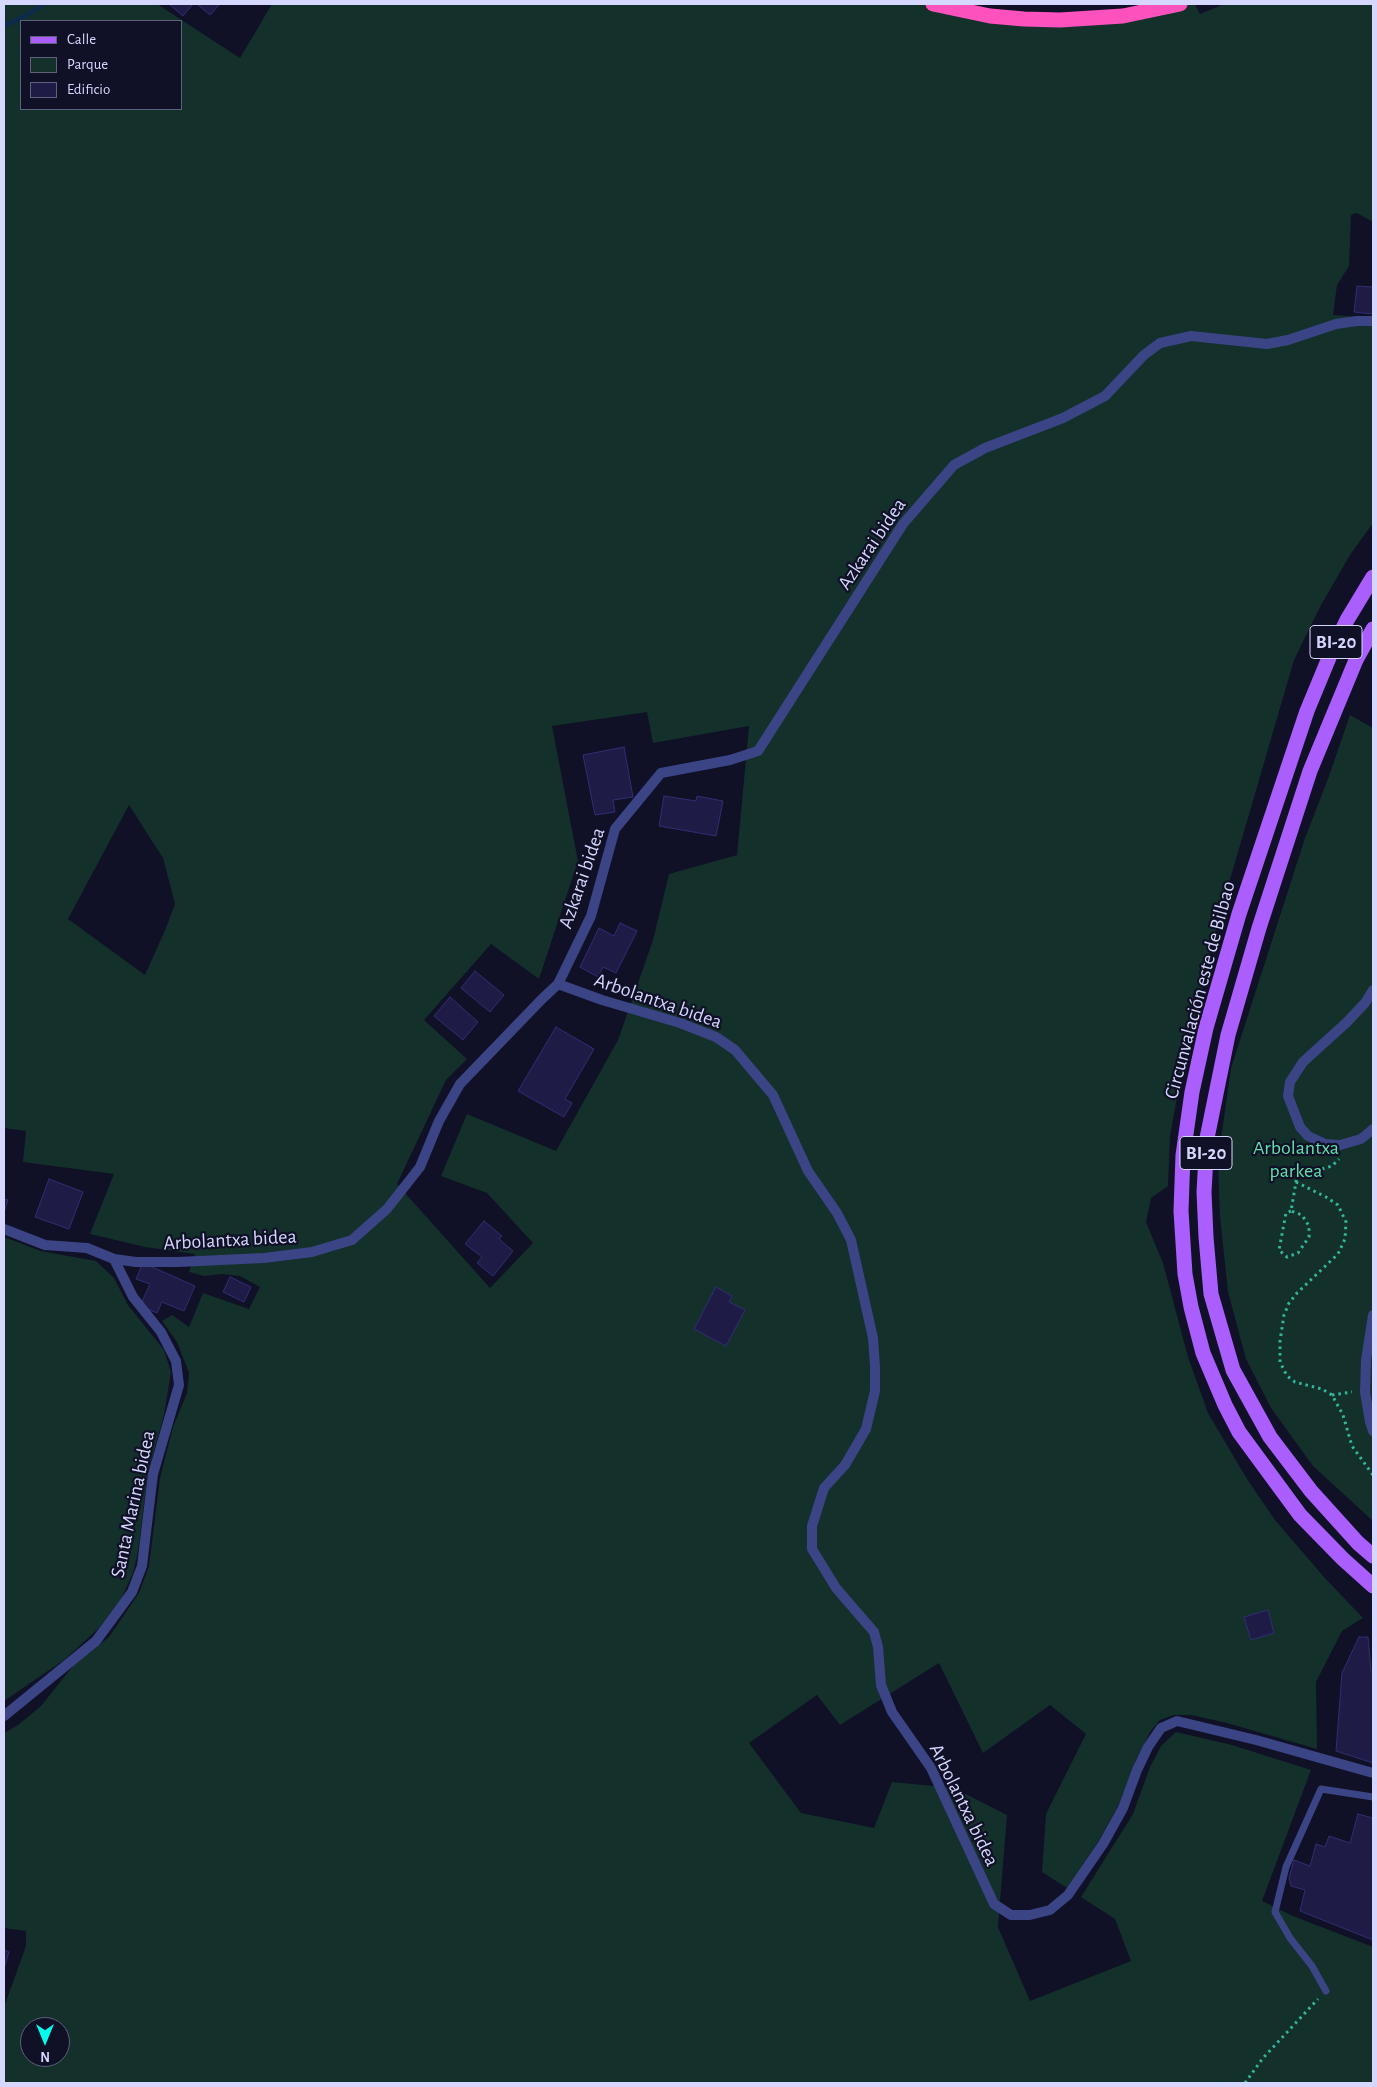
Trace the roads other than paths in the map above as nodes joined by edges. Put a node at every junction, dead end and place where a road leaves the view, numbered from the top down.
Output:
1 (933, 4) edge
2 (1180, 4) edge
3 (1373, 322) edge
4 (1373, 577) edge
5 (1373, 629) edge
6 (558, 984) junction
7 (1373, 990) edge
8 (1373, 1129) edge
9 (4, 1229) edge
10 (114, 1259) junction
11 (1373, 1314) edge
12 (1373, 1431) edge
13 (1373, 1556) edge
14 (1373, 1586) edge
15 (4, 1716) edge
16 (1373, 1773) edge
17 (1373, 1797) edge
18 (1326, 1991) road end

1 - 2 highway
3 - 6 street, Azkarai bidea
4 - 14 main road, Circunvalación este de Bilbao / BI-20
5 - 13 main road, Circunvalación este de Bilbao / BI-20
6 - 10 street, Arbolantxa bidea
6 - 16 street, Arbolantxa bidea
7 - 8 street
9 - 10 street
10 - 15 street, Santa Marina bidea
11 - 12 street
17 - 18 lane

